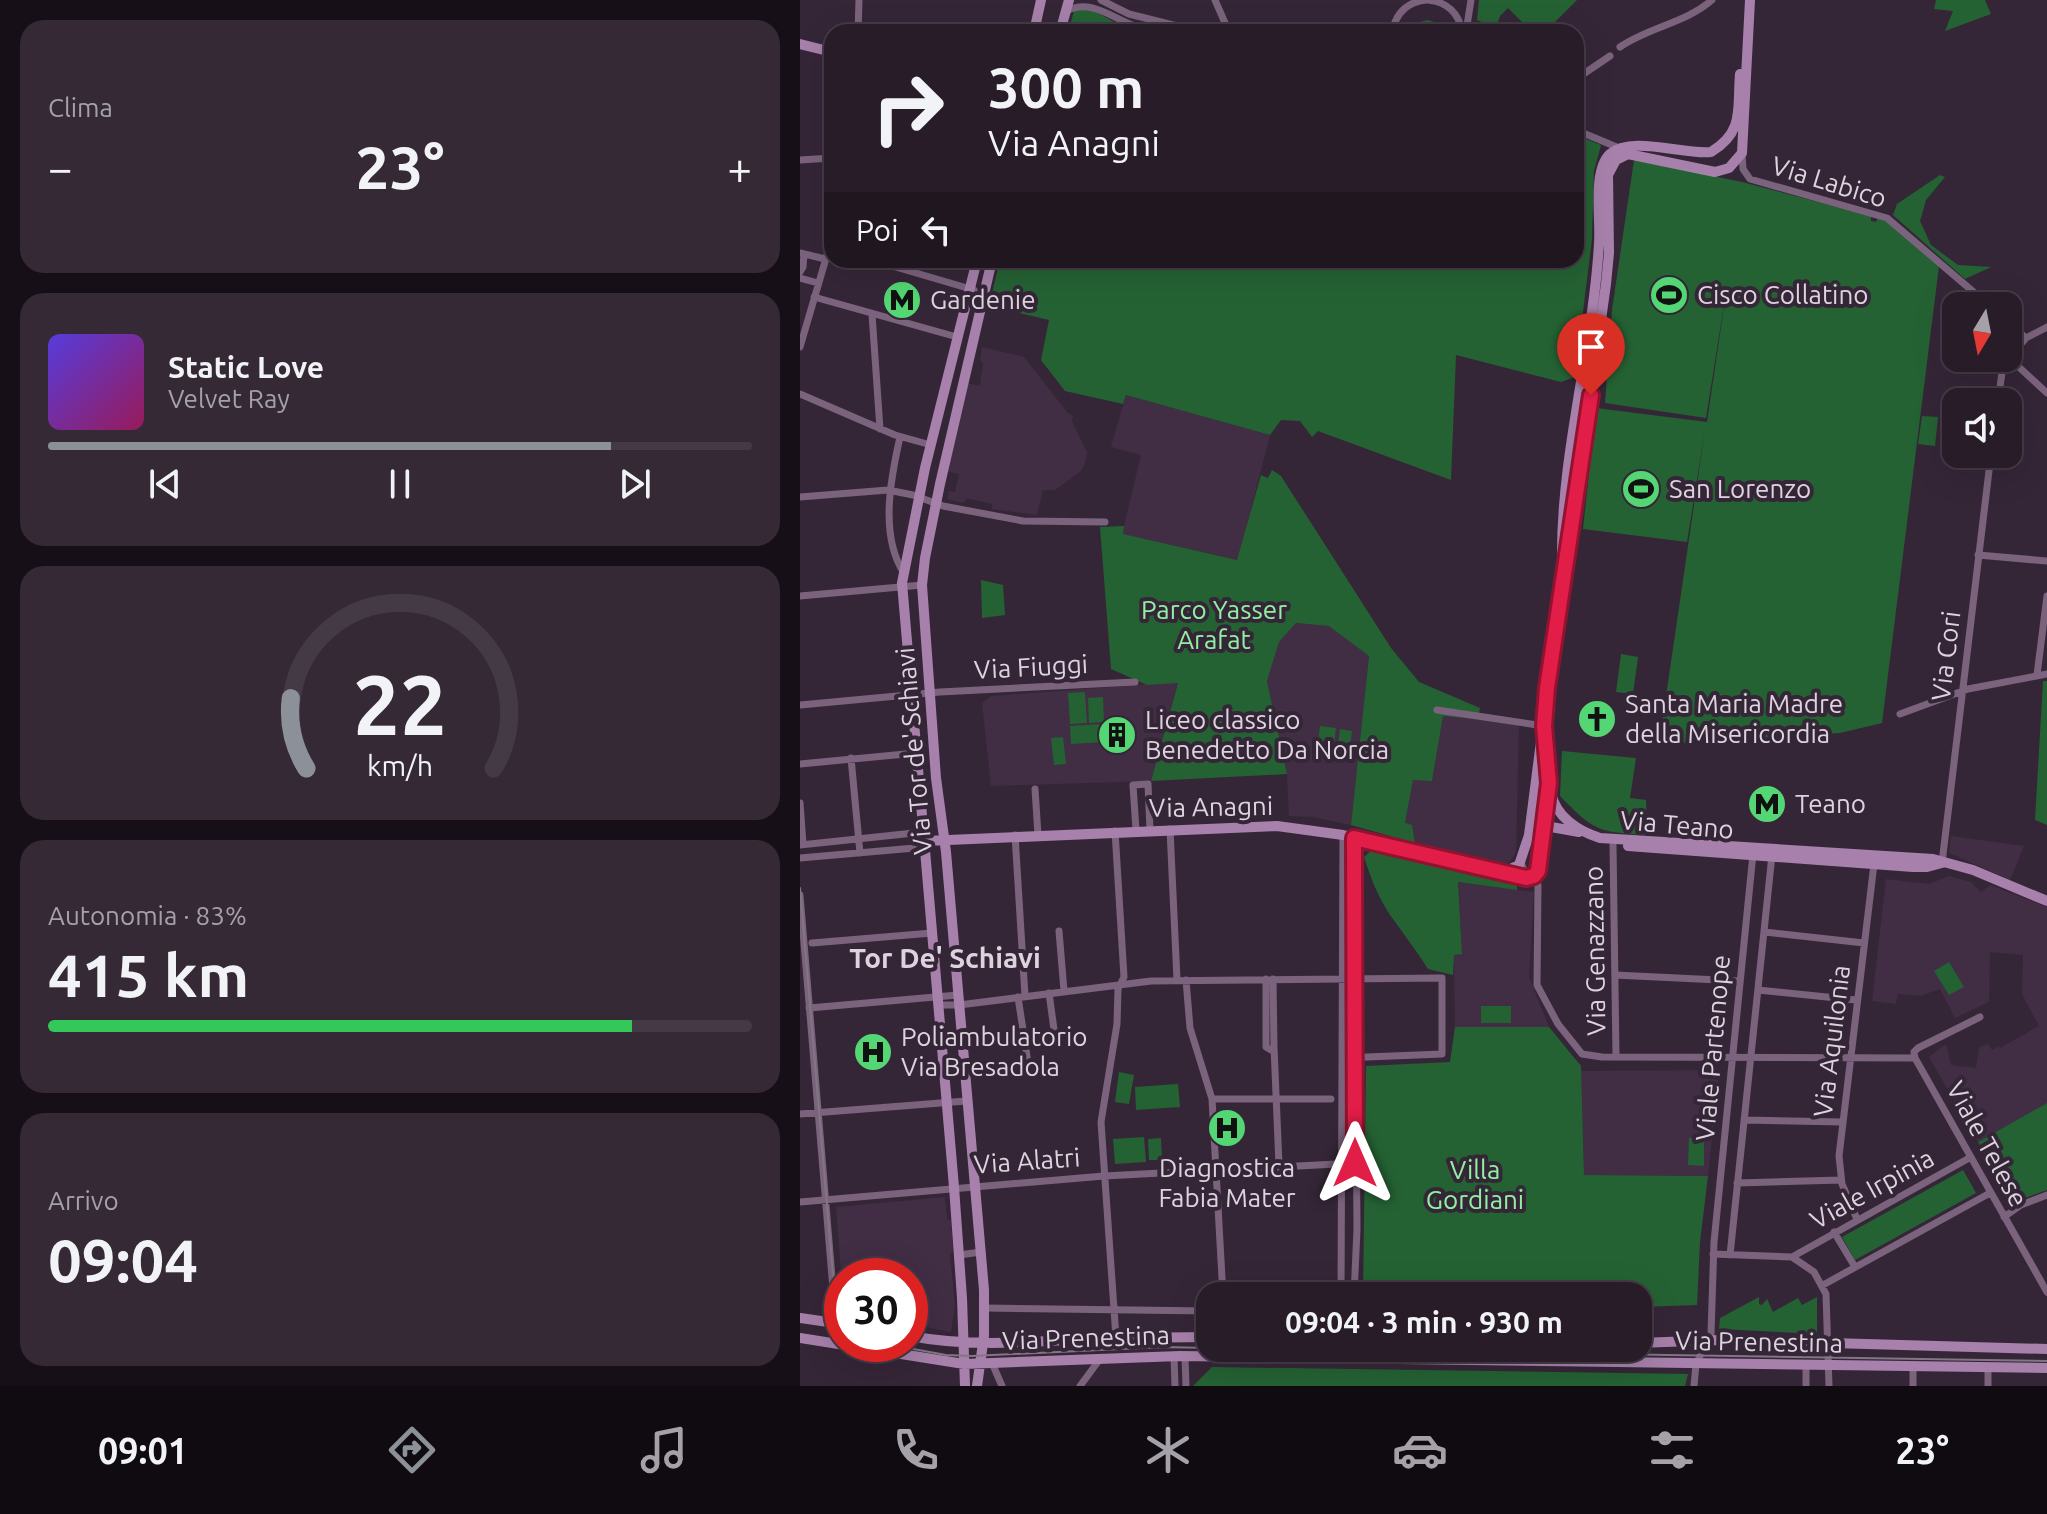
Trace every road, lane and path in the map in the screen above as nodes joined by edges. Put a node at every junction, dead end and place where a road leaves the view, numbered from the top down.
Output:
1 (859, 0) edge
2 (1041, 0) edge
3 (1069, 0) edge
4 (1101, 0) edge
5 (1215, 0) edge
6 (1427, 0) edge
7 (1471, 0) edge
8 (1712, 0) edge
9 (1750, 0) edge
10 (1410, 2) edge
11 (1065, 13) junction
12 (1394, 23) edge
13 (858, 24) edge
14 (1036, 24) edge
15 (1062, 24) edge
16 (1131, 24) edge
17 (1169, 24) edge
18 (1226, 24) edge
19 (1461, 24) edge
20 (1466, 24) edge
21 (1748, 24) junction
22 (800, 44) edge
23 (1620, 47) dead end
24 (824, 50) edge
25 (1610, 56) dead end
26 (1584, 74) edge
27 (1584, 133) edge
28 (1725, 144) junction
29 (1619, 148) junction
30 (1711, 152) junction
31 (1742, 153) junction
32 (824, 158) edge
33 (800, 160) edge
34 (1720, 171) junction
35 (802, 253) edge
36 (824, 259) edge
37 (824, 262) edge
38 (900, 268) edge
39 (975, 268) edge
40 (990, 268) edge
41 (800, 275) edge
42 (818, 283) junction
43 (969, 288) junction
44 (1974, 292) edge
45 (814, 297) junction
46 (982, 302) junction
47 (872, 314) junction
48 (2047, 327) edge
49 (2022, 334) edge
50 (957, 337) junction
51 (2026, 338) junction
52 (2022, 343) edge
53 (800, 347) edge
54 (2022, 370) edge
55 (2047, 393) edge
56 (800, 394) edge
57 (880, 429) junction
58 (900, 437) junction
59 (931, 445) junction
60 (1989, 468) edge
61 (888, 490) junction
62 (800, 497) edge
63 (919, 497) junction
64 (936, 503) junction
65 (1105, 522) dead end
66 (893, 540) junction
67 (909, 548) junction
68 (1978, 555) junction
69 (2047, 561) edge
70 (904, 573) junction
71 (1562, 578) junction
72 (922, 585) junction
73 (902, 587) junction
74 (800, 596) edge
75 (2047, 596) edge
76 (2047, 674) edge
77 (2037, 675) junction
78 (1135, 682) dead end
79 (1961, 691) junction
80 (930, 695) junction
81 (911, 696) junction
82 (800, 705) edge
83 (1437, 710) dead end
84 (1900, 714) dead end
85 (1544, 726) junction
86 (916, 753) junction
87 (851, 758) junction
88 (800, 764) edge
89 (1549, 783) junction
90 (1035, 789) dead end
91 (800, 803) edge
92 (1545, 825) junction
93 (1170, 829) junction
94 (1568, 829) junction
95 (1136, 830) junction
96 (1150, 830) junction
97 (1115, 831) junction
98 (1585, 833) junction
99 (1015, 835) junction
100 (1038, 835) junction
101 (1529, 835) junction
102 (1349, 837) junction
103 (1600, 838) junction
104 (858, 839) junction
105 (944, 840) junction
106 (925, 841) junction
107 (802, 844) edge
108 (1542, 844) junction
109 (1613, 844) junction
110 (1704, 847) junction
111 (1753, 850) junction
112 (1775, 852) junction
113 (860, 853) junction
114 (802, 858) edge
115 (1521, 862) junction
116 (1914, 862) junction
117 (1942, 863) junction
118 (1874, 864) junction
119 (1494, 871) junction
120 (1534, 876) junction
121 (800, 895) edge
122 (2047, 901) edge
123 (1059, 931) dead end
124 (1765, 932) junction
125 (932, 933) junction
126 (812, 943) dead end
127 (1864, 943) junction
128 (1615, 975) junction
129 (1342, 978) junction
130 (1355, 978) junction
131 (1270, 979) junction
132 (1181, 980) junction
133 (1739, 981) junction
134 (1122, 983) junction
135 (804, 986) edge
136 (1758, 990) junction
137 (1064, 991) junction
138 (1049, 993) junction
139 (1022, 997) junction
140 (958, 1000) junction
141 (1856, 1000) junction
142 (938, 1001) junction
143 (809, 1008) junction
144 (1980, 1017) dead end
145 (1056, 1044) dead end
146 (1355, 1057) junction
147 (1616, 1057) junction
148 (1342, 1058) junction
149 (1733, 1058) junction
150 (1750, 1058) junction
151 (1915, 1058) junction
152 (1850, 1059) junction
153 (1028, 1063) dead end
154 (1212, 1099) junction
155 (1277, 1099) junction
156 (1331, 1099) dead end
157 (966, 1101) junction
158 (947, 1103) junction
159 (818, 1113) junction
160 (800, 1114) edge
161 (1744, 1120) junction
162 (1842, 1122) junction
163 (1971, 1157) junction
164 (1341, 1163) junction
165 (1355, 1163) junction
166 (1279, 1165) junction
167 (1216, 1168) junction
168 (1103, 1171) junction
169 (1841, 1180) junction
170 (1737, 1183) junction
171 (975, 1185) junction
172 (954, 1187) junction
173 (1990, 1193) junction
174 (2047, 1195) edge
175 (825, 1200) junction
176 (800, 1202) edge
177 (1717, 1203) junction
178 (1735, 1203) junction
179 (2004, 1217) junction
180 (1857, 1219) junction
181 (1834, 1232) junction
182 (981, 1252) junction
183 (1713, 1254) junction
184 (959, 1255) junction
185 (1730, 1255) junction
186 (1792, 1257) junction
187 (830, 1258) edge
188 (1855, 1267) junction
189 (1222, 1282) edge
190 (1342, 1282) edge
191 (1354, 1282) edge
192 (1823, 1285) junction
193 (2047, 1292) edge
194 (985, 1308) junction
195 (1114, 1309) junction
196 (1196, 1311) edge
197 (800, 1318) edge
198 (824, 1322) edge
199 (1196, 1337) edge
200 (800, 1338) edge
201 (928, 1338) edge
202 (1116, 1338) junction
203 (1709, 1340) junction
204 (824, 1341) edge
205 (1652, 1342) edge
206 (962, 1343) junction
207 (982, 1344) junction
208 (1826, 1344) junction
209 (2045, 1346) edge
210 (1180, 1356) junction
211 (928, 1358) edge
212 (1101, 1358) junction
213 (992, 1363) junction
214 (964, 1364) junction
215 (979, 1364) junction
216 (1696, 1364) junction
217 (1806, 1365) junction
218 (1830, 1365) junction
219 (1913, 1366) junction
220 (1988, 1368) junction
221 (2047, 1368) edge
222 (965, 1386) edge
223 (977, 1386) edge
224 (1002, 1386) edge
225 (1080, 1386) edge
226 (1175, 1386) edge
227 (1186, 1386) edge
228 (1694, 1386) edge
229 (1806, 1386) edge
230 (1829, 1386) edge
231 (1913, 1386) edge
232 (1988, 1386) edge

1 - 13 street
2 - 14 main road
3 - 11 main road
4 - 17 street
5 - 18 street
6 - 10 street
6 - 19 street
7 - 20 street
8 - 23 street
9 - 21 main road
10 - 12 street
11 - 15 main road
11 - 16 street
21 - 28 main road
21 - 31 main road
22 - 24 main road
25 - 26 street
27 - 29 street
28 - 30 main road
28 - 31 main road
29 - 30 main road
29 - 71 main road
30 - 34 main road
31 - 34 main road
31 - 44 street, Via Labico
32 - 33 street
34 - 71 main road
35 - 36 street
35 - 41 street
37 - 42 street
38 - 43 street
39 - 43 main road, Via Tor de' Schiavi
40 - 46 main road, Via Tor de' Schiavi
41 - 42 street
42 - 45 street
43 - 46 street
43 - 50 main road, Via Tor de' Schiavi
45 - 47 street
45 - 53 street
46 - 64 main road, Via Tor de' Schiavi
47 - 50 street
47 - 57 street
48 - 51 street
49 - 51 street
50 - 59 main road, Via Tor de' Schiavi
51 - 52 street
54 - 55 street
56 - 57 street
57 - 58 street
58 - 59 street
58 - 61 street, Via Tor de' Schiavi
59 - 63 main road, Via Tor de' Schiavi
60 - 68 street, Via Cori
61 - 62 street
61 - 63 street
61 - 66 street, Via Tor de' Schiavi
63 - 64 street
63 - 67 main road, Via Tor de' Schiavi
64 - 65 street
64 - 72 main road, Via Tor de' Schiavi
66 - 67 street
66 - 70 street, Via Tor de' Schiavi
67 - 70 main road, Via Tor de' Schiavi
68 - 69 street
68 - 79 street, Via Cori
70 - 73 main road, Via Tor de' Schiavi
71 - 85 main road
72 - 73 street
72 - 80 main road, Via Tor de' Schiavi
73 - 74 street
73 - 81 main road, Via Tor de' Schiavi
75 - 77 street
76 - 77 street
77 - 79 street
78 - 80 street, Via Fiuggi
79 - 84 street
79 - 117 street, Via Cori
80 - 81 street, Via Fiuggi
80 - 105 main road, Via Tor de' Schiavi
81 - 82 street, Via Fiuggi
81 - 86 main road, Via Tor de' Schiavi
83 - 85 street
85 - 89 main road
85 - 101 main road
86 - 87 street
86 - 106 main road, Via Tor de' Schiavi
87 - 88 street
87 - 104 street
89 - 92 main road
89 - 98 main road, Via Teano
90 - 100 street
91 - 107 street
92 - 94 main road
92 - 101 main road
92 - 108 main road
93 - 96 main road, Via Anagni
93 - 102 main road, Via Anagni
93 - 132 street
94 - 98 main road
94 - 108 main road
95 - 96 main road, Via Anagni
95 - 96 street
95 - 97 main road, Via Anagni
97 - 100 main road, Via Anagni
97 - 134 street
98 - 103 main road, Via Teano
99 - 100 main road, Via Anagni
99 - 105 main road, Via Anagni
99 - 139 street
101 - 115 main road
102 - 119 main road, Via Anagni
102 - 129 street
102 - 130 street
103 - 109 main road, Via Teano
103 - 110 main road, Via Teano
104 - 106 street
104 - 107 street
104 - 113 street
105 - 106 main road, Via Anagni
105 - 140 main road, Via Tor de' Schiavi
106 - 113 street
106 - 125 main road, Via Tor de' Schiavi
108 - 120 main road
109 - 110 main road, Via Teano
109 - 128 street, Via Genazzano
110 - 111 main road, Via Teano
111 - 112 main road, Via Teano
111 - 133 street, Viale Partenope
112 - 116 main road, Via Teano
112 - 118 main road, Via Teano
112 - 124 street, Viale Partenope
113 - 114 street
115 - 119 main road
115 - 120 street
116 - 117 main road, Via Teano
116 - 118 main road, Via Teano
117 - 122 main road, Via Teano
118 - 127 street, Via Aquilonia
119 - 120 main road, Via Anagni
120 - 147 street
121 - 135 street
123 - 137 street
124 - 127 street
124 - 136 street, Viale Partenope
125 - 126 street
125 - 142 main road, Via Tor de' Schiavi
127 - 141 street, Via Aquilonia
128 - 133 street
128 - 147 street, Via Genazzano
129 - 130 street
129 - 131 street
129 - 148 street
130 - 146 street
130 - 146 street
131 - 132 street
131 - 155 street
132 - 134 street
132 - 154 street
133 - 149 street, Viale Partenope
134 - 137 street
134 - 168 street
135 - 143 street
136 - 141 street
136 - 150 street, Viale Partenope
137 - 138 street
138 - 139 street
138 - 145 street
139 - 140 street
139 - 153 street
140 - 142 street
140 - 157 main road, Via Tor de' Schiavi
141 - 152 street, Via Aquilonia
142 - 143 street
142 - 158 main road, Via Tor de' Schiavi
143 - 159 street
144 - 151 street
146 - 148 street
146 - 165 street
147 - 149 street
148 - 164 street
149 - 150 street
149 - 177 street, Viale Partenope
150 - 152 street
150 - 161 street, Viale Partenope
151 - 152 street
151 - 163 street, Viale Telese
152 - 162 street, Via Aquilonia
154 - 155 street
154 - 167 street
155 - 156 street
155 - 166 street
157 - 158 street
157 - 171 main road, Via Tor de' Schiavi
158 - 159 street
158 - 172 main road, Via Tor de' Schiavi
159 - 160 street
159 - 175 street
161 - 162 street
161 - 170 street, Viale Partenope
162 - 169 street, Via Aquilonia
163 - 173 street, Viale Telese
163 - 180 street, Viale Irpinia
164 - 165 street
164 - 166 street
164 - 190 street
165 - 191 street
166 - 167 street
167 - 168 street, Via Alatri
167 - 189 street
168 - 171 street, Via Alatri
168 - 195 street
169 - 170 street
169 - 180 street, Via Aquilonia
170 - 178 street, Viale Partenope
171 - 172 street, Via Alatri
171 - 182 main road, Via Tor de' Schiavi
172 - 175 street, Via Alatri
172 - 184 main road, Via Tor de' Schiavi
173 - 179 street, Viale Telese
173 - 188 street
174 - 179 street
175 - 176 street, Via Alatri
175 - 187 street
177 - 178 street
177 - 183 street, Viale Partenope
178 - 185 street, Viale Partenope
179 - 193 street, Viale Telese
180 - 181 street, Viale Irpinia
181 - 186 street, Viale Irpinia
181 - 188 street
182 - 184 street
182 - 194 main road, Via Tor de' Schiavi
183 - 185 street
183 - 203 street, Viale Partenope
184 - 206 main road, Via Tor de' Schiavi
185 - 186 street
186 - 192 street
188 - 192 street
192 - 208 street
194 - 195 street, Via Prenestina
194 - 207 main road, Via Tor de' Schiavi
195 - 196 street, Via Prenestina
195 - 202 street
197 - 198 main road
199 - 202 main road, Via Prenestina
200 - 204 main road, Via Prenestina
201 - 206 main road, Via Prenestina
202 - 207 main road, Via Prenestina
203 - 205 main road, Via Prenestina
203 - 208 main road, Via Prenestina
203 - 216 street
206 - 207 main road, Via Prenestina
206 - 214 main road, Via Tor de' Schiavi
207 - 215 main road, Via Tor de' Schiavi
208 - 209 main road, Via Prenestina
208 - 218 street
210 - 212 main road, Via Prenestina
210 - 216 main road, Via Prenestina
210 - 226 street
210 - 227 street
211 - 214 main road, Via Prenestina
212 - 213 main road, Via Prenestina
212 - 225 street
213 - 215 main road, Via Prenestina
213 - 224 street
214 - 215 main road, Via Prenestina
214 - 222 main road, Via Tor de' Schiavi
215 - 223 main road, Via Tor de' Schiavi
216 - 217 main road, Via Prenestina
216 - 228 street
217 - 218 main road, Via Prenestina
217 - 229 street
218 - 219 main road, Via Prenestina
218 - 230 street
219 - 220 main road, Via Prenestina
219 - 231 street
220 - 221 main road, Via Prenestina
220 - 232 street

